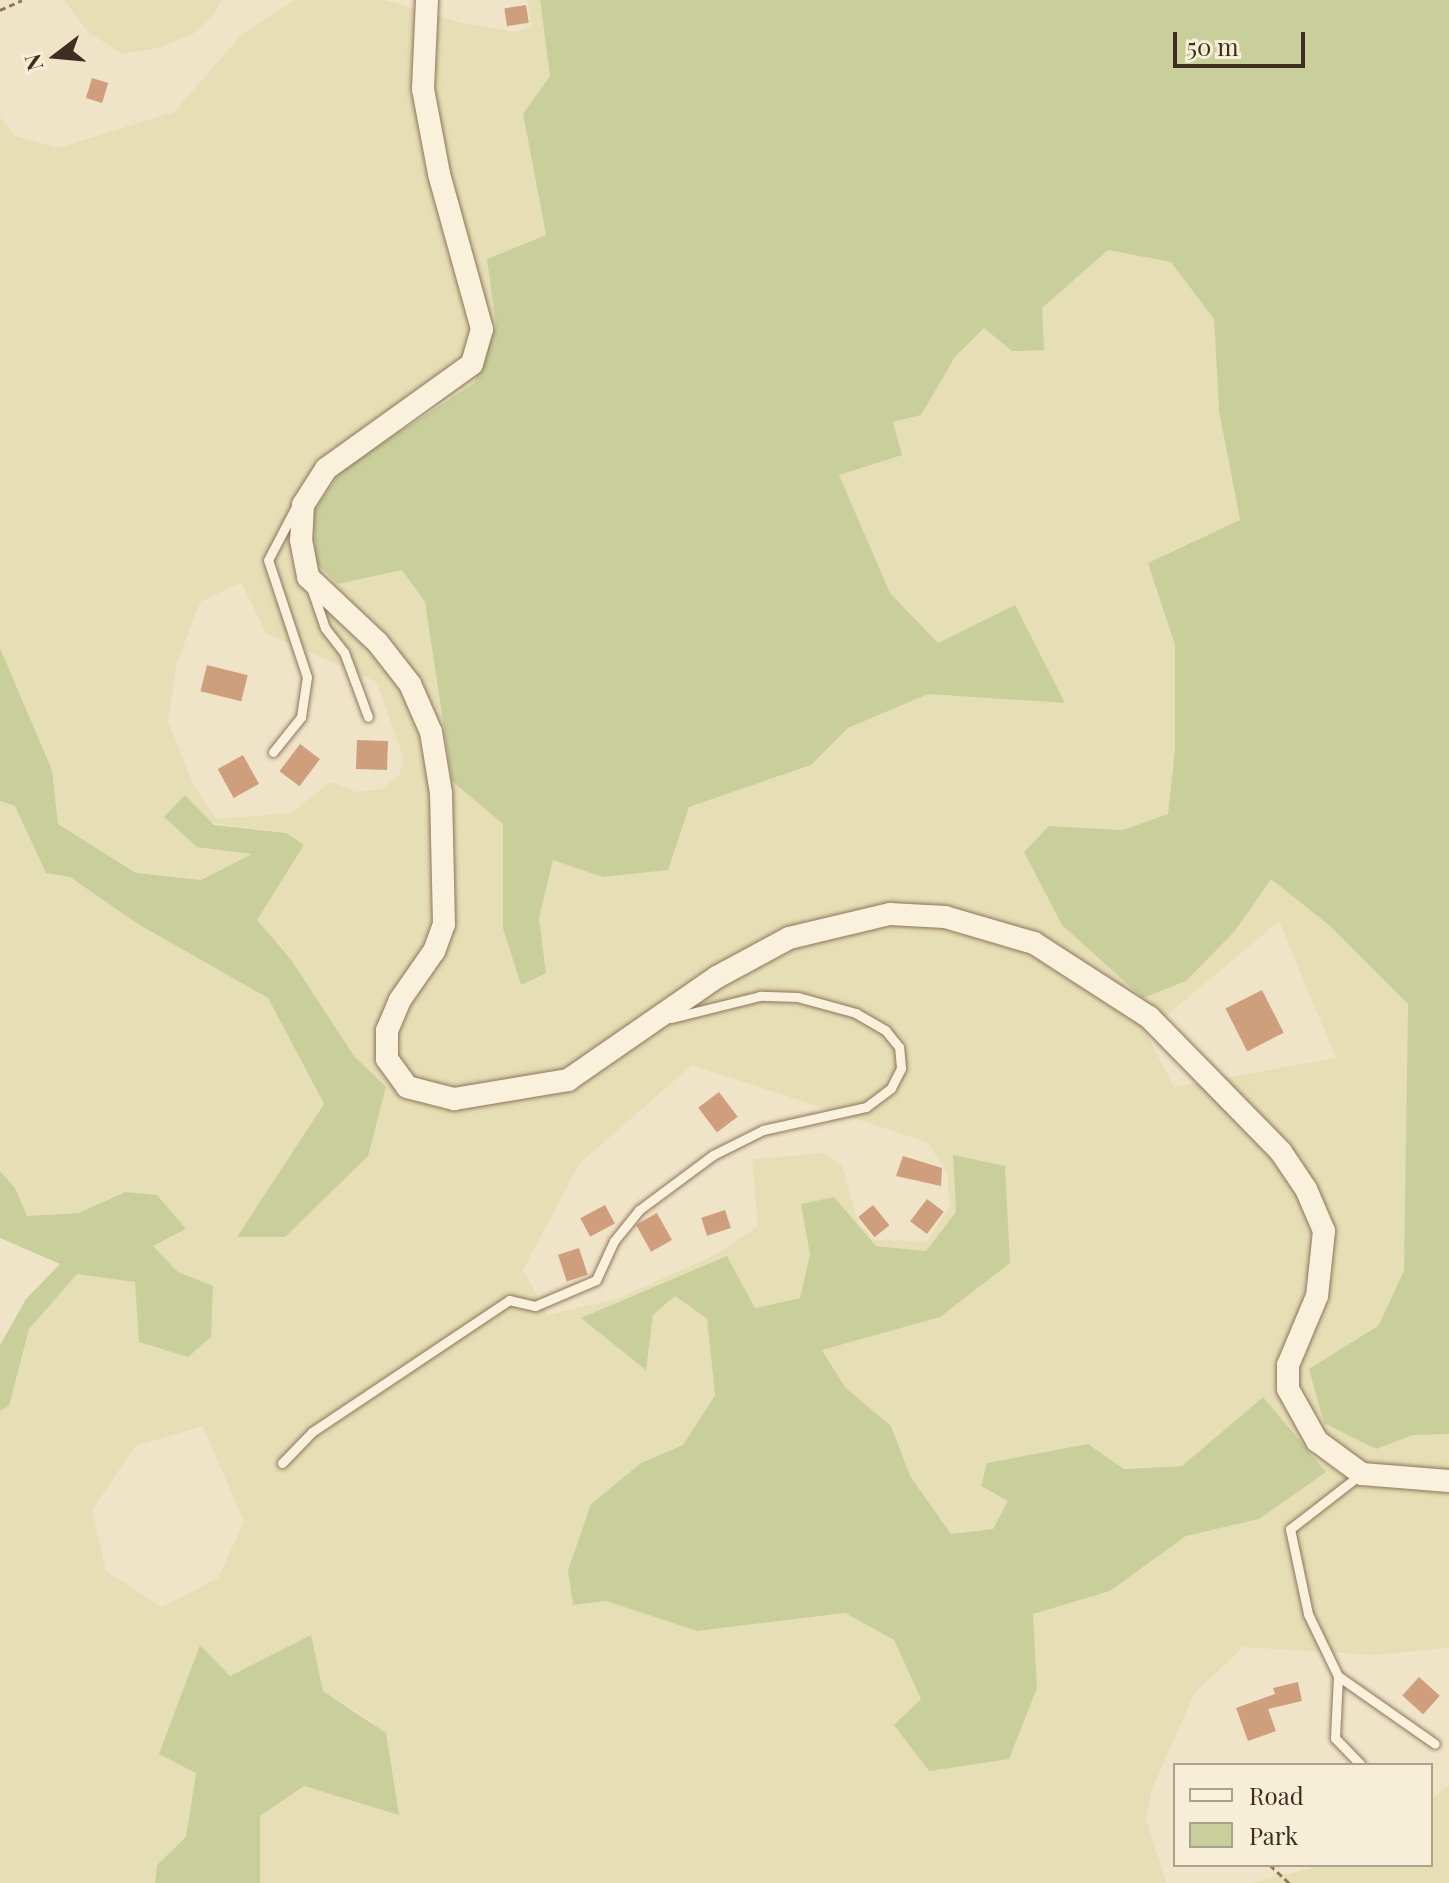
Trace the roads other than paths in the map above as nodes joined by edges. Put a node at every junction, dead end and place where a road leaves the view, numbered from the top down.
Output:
1 (427, 0) edge
2 (315, 487) junction
3 (308, 577) junction
4 (368, 717) dead end
5 (273, 752) dead end
6 (657, 1022) junction
7 (282, 1463) dead end
8 (1362, 1474) junction
9 (1449, 1481) edge
10 (1338, 1676) junction
11 (1435, 1744) dead end
12 (1359, 1763) edge

1 - 2 street
2 - 3 street
2 - 5 lane
3 - 4 lane
3 - 6 street
6 - 7 lane
6 - 8 street
8 - 9 street
8 - 10 lane
10 - 11 lane
10 - 12 lane

